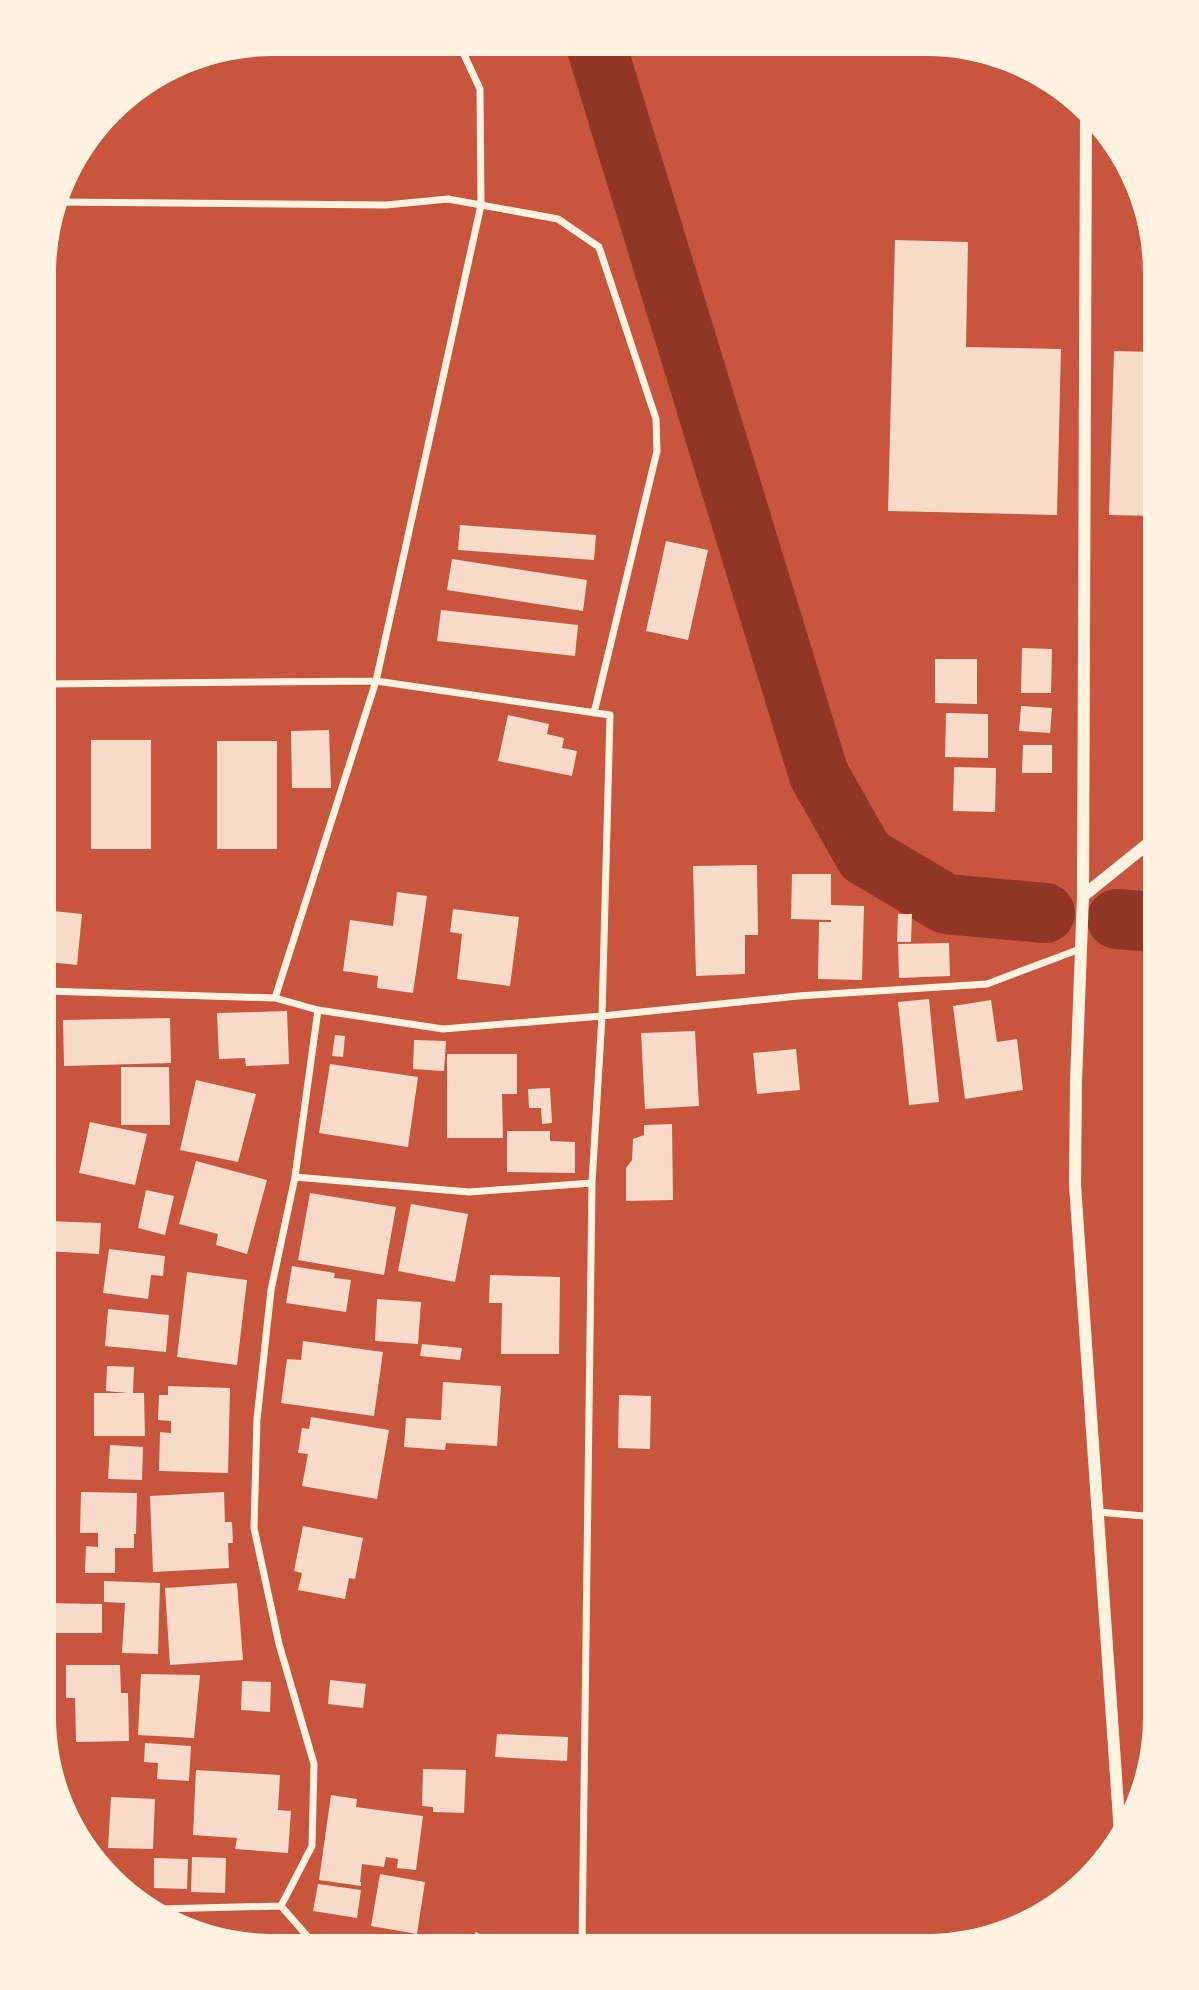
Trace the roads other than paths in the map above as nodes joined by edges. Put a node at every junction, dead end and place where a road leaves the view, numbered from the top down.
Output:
1 (465, 56) edge
2 (1086, 128) edge
3 (69, 202) edge
4 (481, 205) junction
5 (376, 681) junction
6 (56, 684) edge
7 (594, 713) junction
8 (1143, 848) edge
9 (1083, 896) junction
10 (1080, 949) junction
11 (56, 991) edge
12 (275, 998) junction
13 (318, 1010) junction
14 (602, 1016) junction
15 (295, 1177) junction
16 (592, 1183) junction
17 (1098, 1512) junction
18 (1143, 1516) edge
19 (1119, 1817) edge
20 (281, 1906) junction
21 (173, 1909) edge
22 (305, 1934) edge
23 (582, 1934) edge

1 - 4 street
2 - 9 street
3 - 4 street
4 - 5 street
4 - 7 street
5 - 6 street
5 - 7 street
5 - 12 street
7 - 14 street
8 - 9 street
9 - 10 street
10 - 14 street
10 - 17 street
11 - 12 street
12 - 13 street
13 - 14 street
13 - 15 street
14 - 16 street
15 - 16 street
15 - 20 street
16 - 23 street
17 - 18 street
17 - 19 street
20 - 21 street
20 - 22 street

